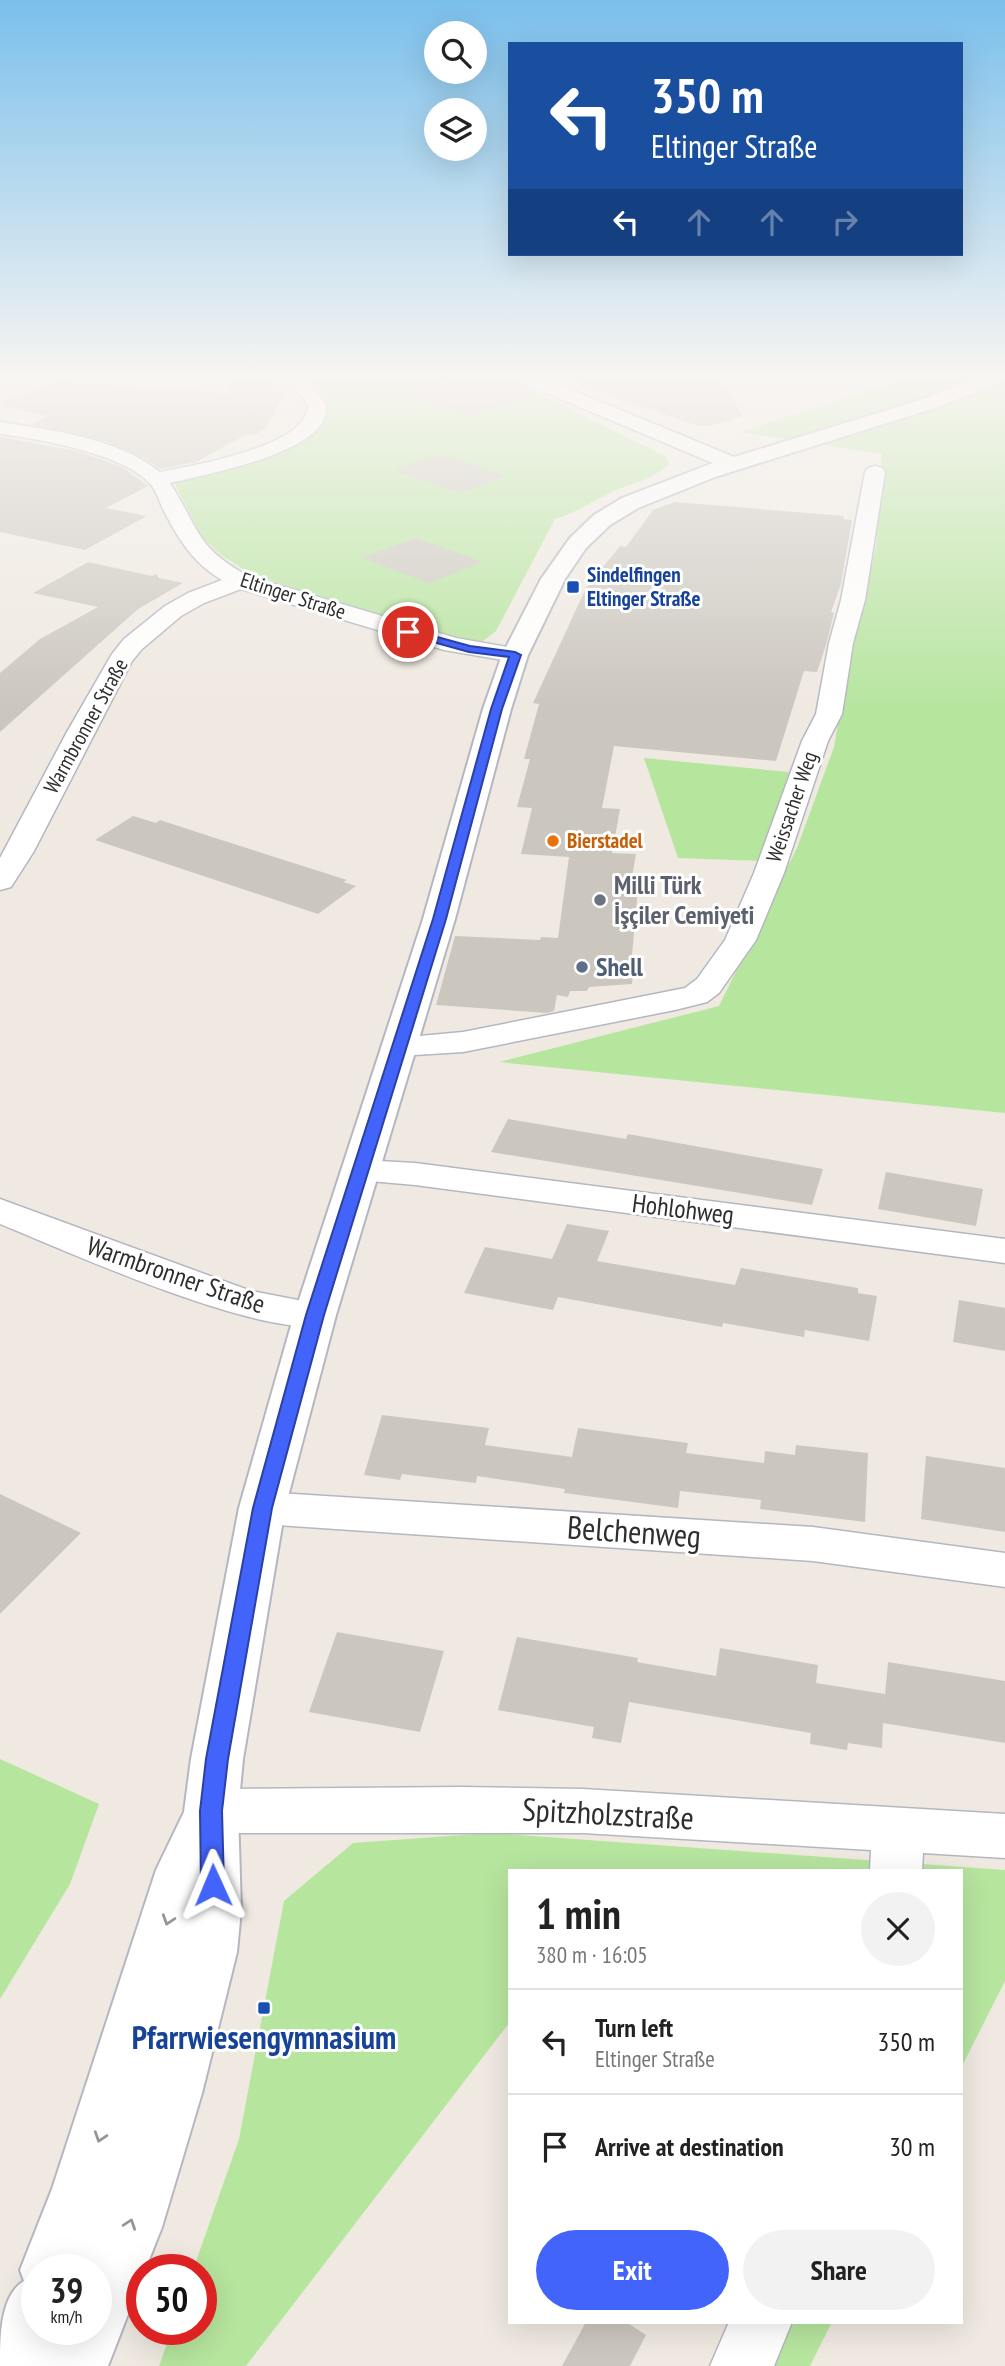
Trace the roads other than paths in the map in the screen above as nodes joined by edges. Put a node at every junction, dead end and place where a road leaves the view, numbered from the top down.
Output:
1 (162, 489) edge
2 (659, 489) edge
3 (872, 489) edge
4 (240, 581) junction
5 (515, 655) junction
6 (0, 881) edge
7 (399, 1046) junction
8 (361, 1171) junction
9 (0, 1211) edge
10 (1005, 1251) edge
11 (315, 1315) junction
12 (262, 1508) junction
13 (1005, 1570) edge
14 (211, 1811) junction
15 (1005, 1836) edge
16 (897, 1850) edge
17 (58, 2254) edge
18 (112, 2271) edge
19 (760, 2324) edge
20 (21, 2338) edge
21 (83, 2345) edge
22 (6, 2366) edge
23 (74, 2366) edge
24 (742, 2366) edge

1 - 4 street, Eltinger Straße
2 - 5 main road
3 - 7 street, Weissacher Weg
4 - 5 street, Eltinger Straße
4 - 6 street, Warmbronner Straße
5 - 7 main road
7 - 8 main road
8 - 10 street, Hohlohweg
8 - 11 main road
9 - 11 street, Warmbronner Straße
11 - 12 main road
12 - 13 street, Belchenweg
12 - 14 main road
14 - 16 street, Spitzholzstraße
14 -> 17 main road
18 -> 14 main road
15 - 16 street, Spitzholzstraße
19 - 24 street
20 - 22 main road
21 - 23 main road

